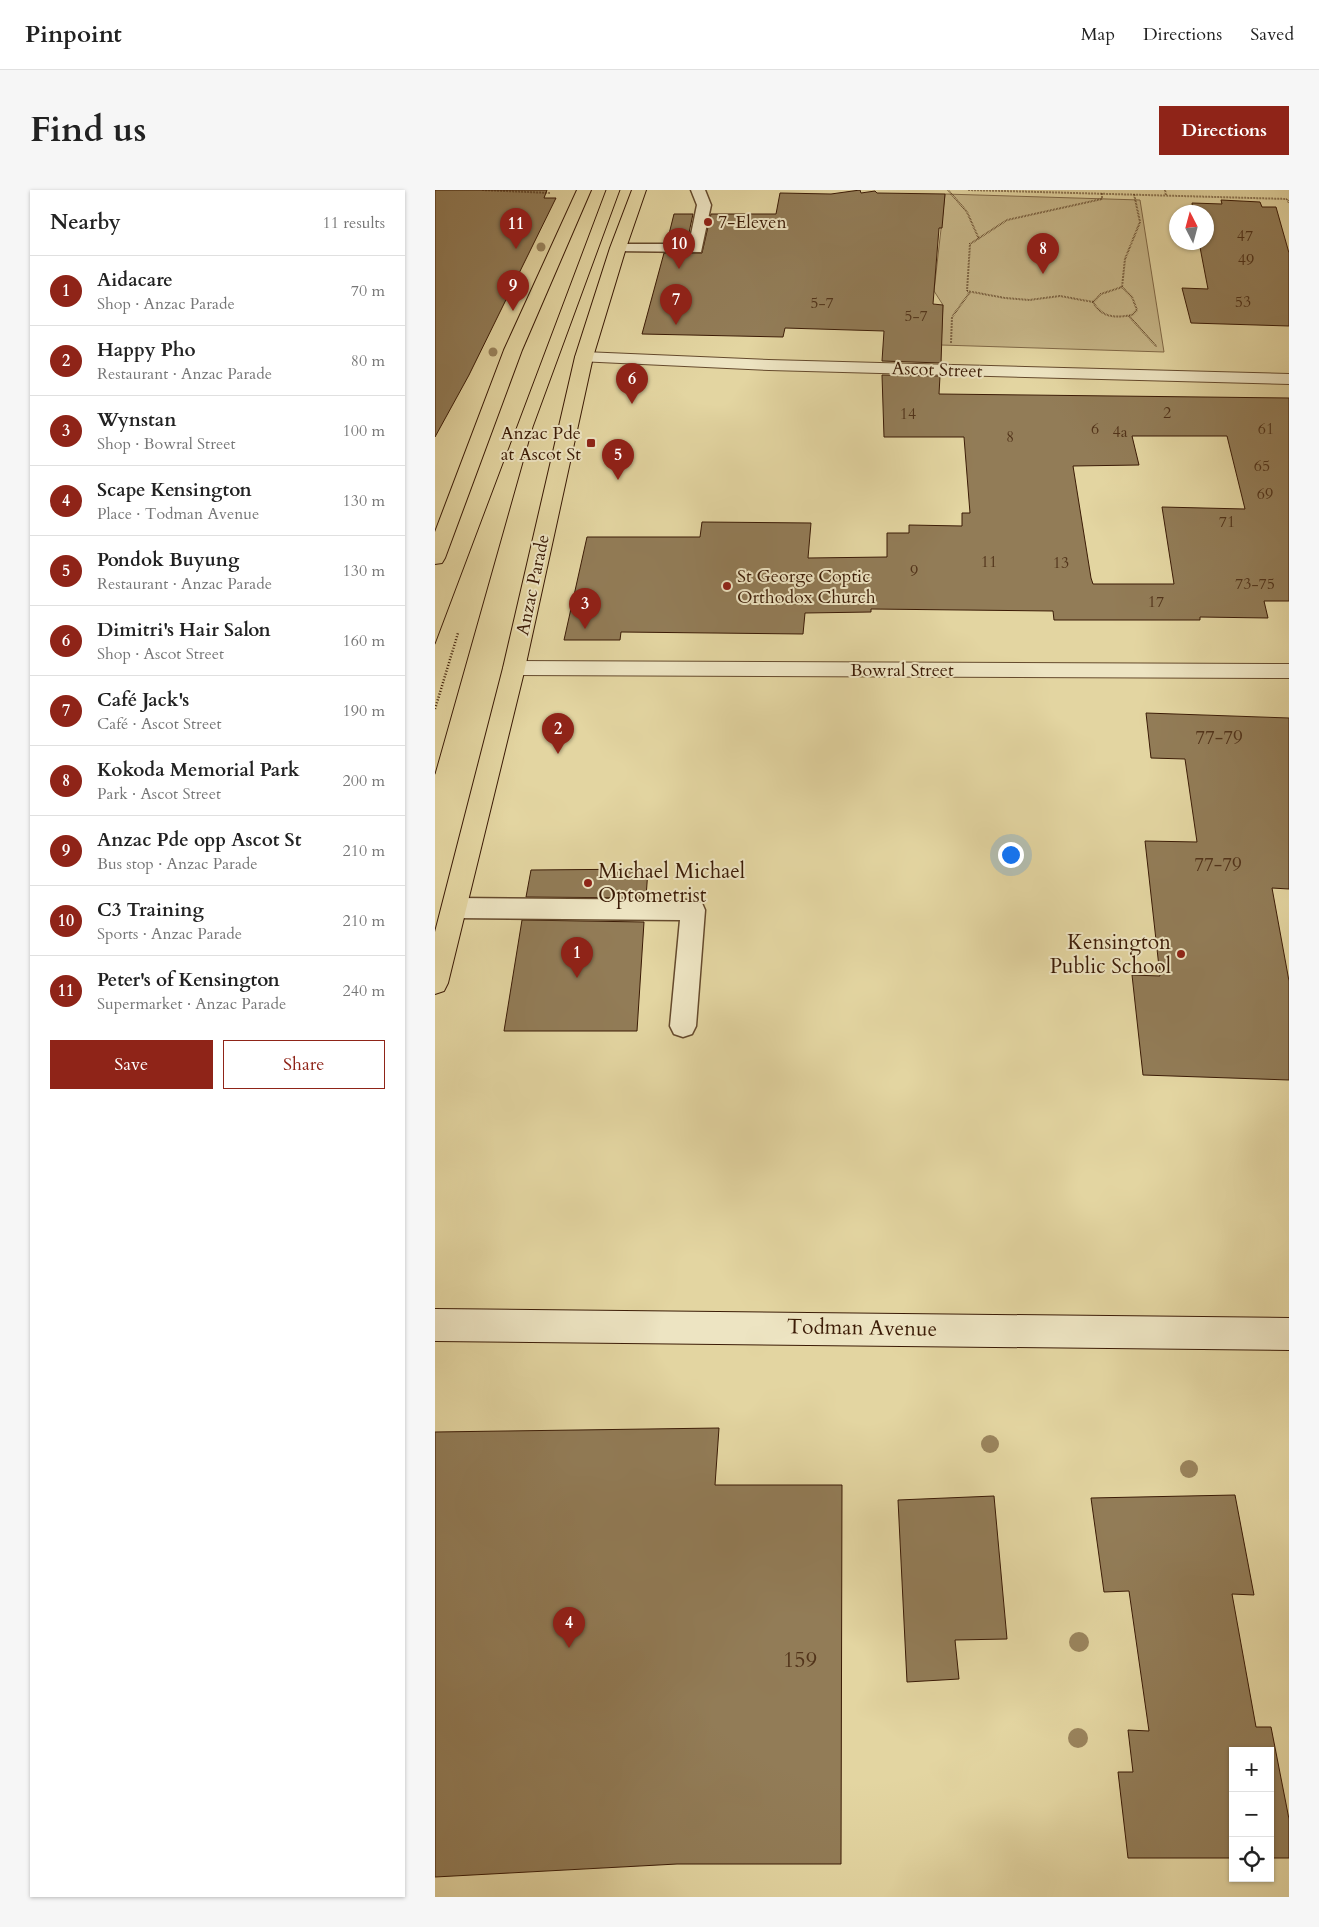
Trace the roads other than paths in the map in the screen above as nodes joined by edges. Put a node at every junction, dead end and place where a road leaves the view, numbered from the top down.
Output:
1 (584, 190) edge
2 (639, 190) edge
3 (698, 190) edge
4 (618, 248) junction
5 (584, 357) junction
6 (1289, 379) edge
7 (435, 558) edge
8 (515, 668) junction
9 (1289, 671) edge
10 (455, 908) junction
11 (435, 983) edge
12 (683, 1026) dead end
13 (435, 1325) edge
14 (1289, 1334) edge

1 - 7 main road
2 - 4 main road, Anzac Parade
3 - 4 lane
4 - 5 main road, Anzac Parade
5 - 6 street, Ascot Street
5 - 8 main road, Anzac Parade
8 - 9 street, Bowral Street
8 - 10 main road, Anzac Parade
10 - 11 main road, Anzac Parade
10 - 12 lane
13 - 14 street, Todman Avenue

